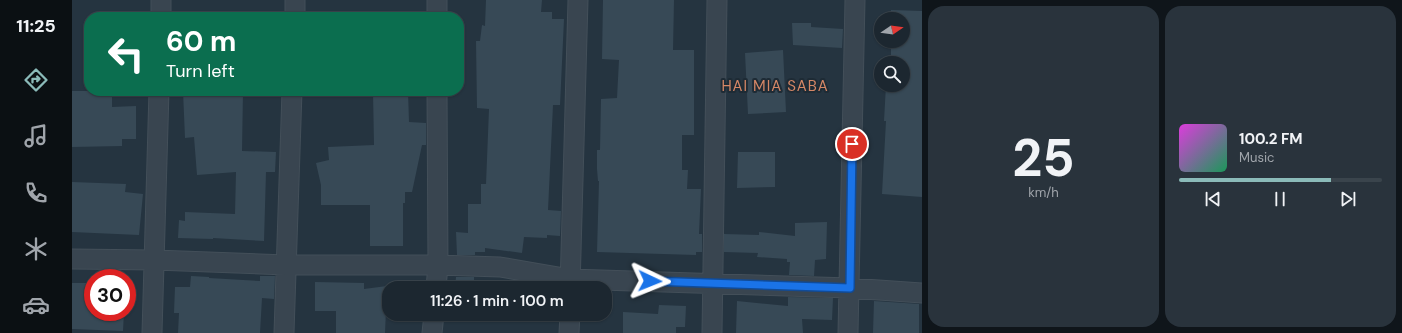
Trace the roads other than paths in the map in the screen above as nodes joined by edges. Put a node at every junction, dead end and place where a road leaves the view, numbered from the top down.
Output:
1 (162, 0) edge
2 (295, 0) edge
3 (437, 0) edge
4 (578, 0) edge
5 (718, 0) edge
6 (855, 0) edge
7 (161, 12) edge
8 (295, 12) edge
9 (437, 12) edge
10 (159, 96) edge
11 (292, 96) edge
12 (437, 96) edge
13 (72, 259) edge
14 (155, 260) junction
15 (286, 265) junction
16 (438, 265) junction
17 (437, 281) edge
18 (561, 281) edge
19 (570, 281) edge
20 (612, 283) edge
21 (713, 283) junction
22 (850, 288) junction
23 (922, 293) edge
24 (433, 321) edge
25 (570, 321) edge
26 (152, 333) edge
27 (284, 333) edge
28 (432, 333) edge
29 (570, 333) edge
30 (712, 333) edge
31 (848, 333) edge

1 - 7 street
2 - 8 street
3 - 9 street
4 - 19 street
5 - 21 street
6 - 22 street
10 - 14 street
11 - 15 street
12 - 16 street
13 - 14 street
14 - 15 street
14 - 26 street
15 - 16 street
15 - 27 street
16 - 17 street
16 - 18 street
20 - 21 street
21 - 22 street
21 - 30 street
22 - 23 street
22 - 31 street
24 - 28 street
25 - 29 street

